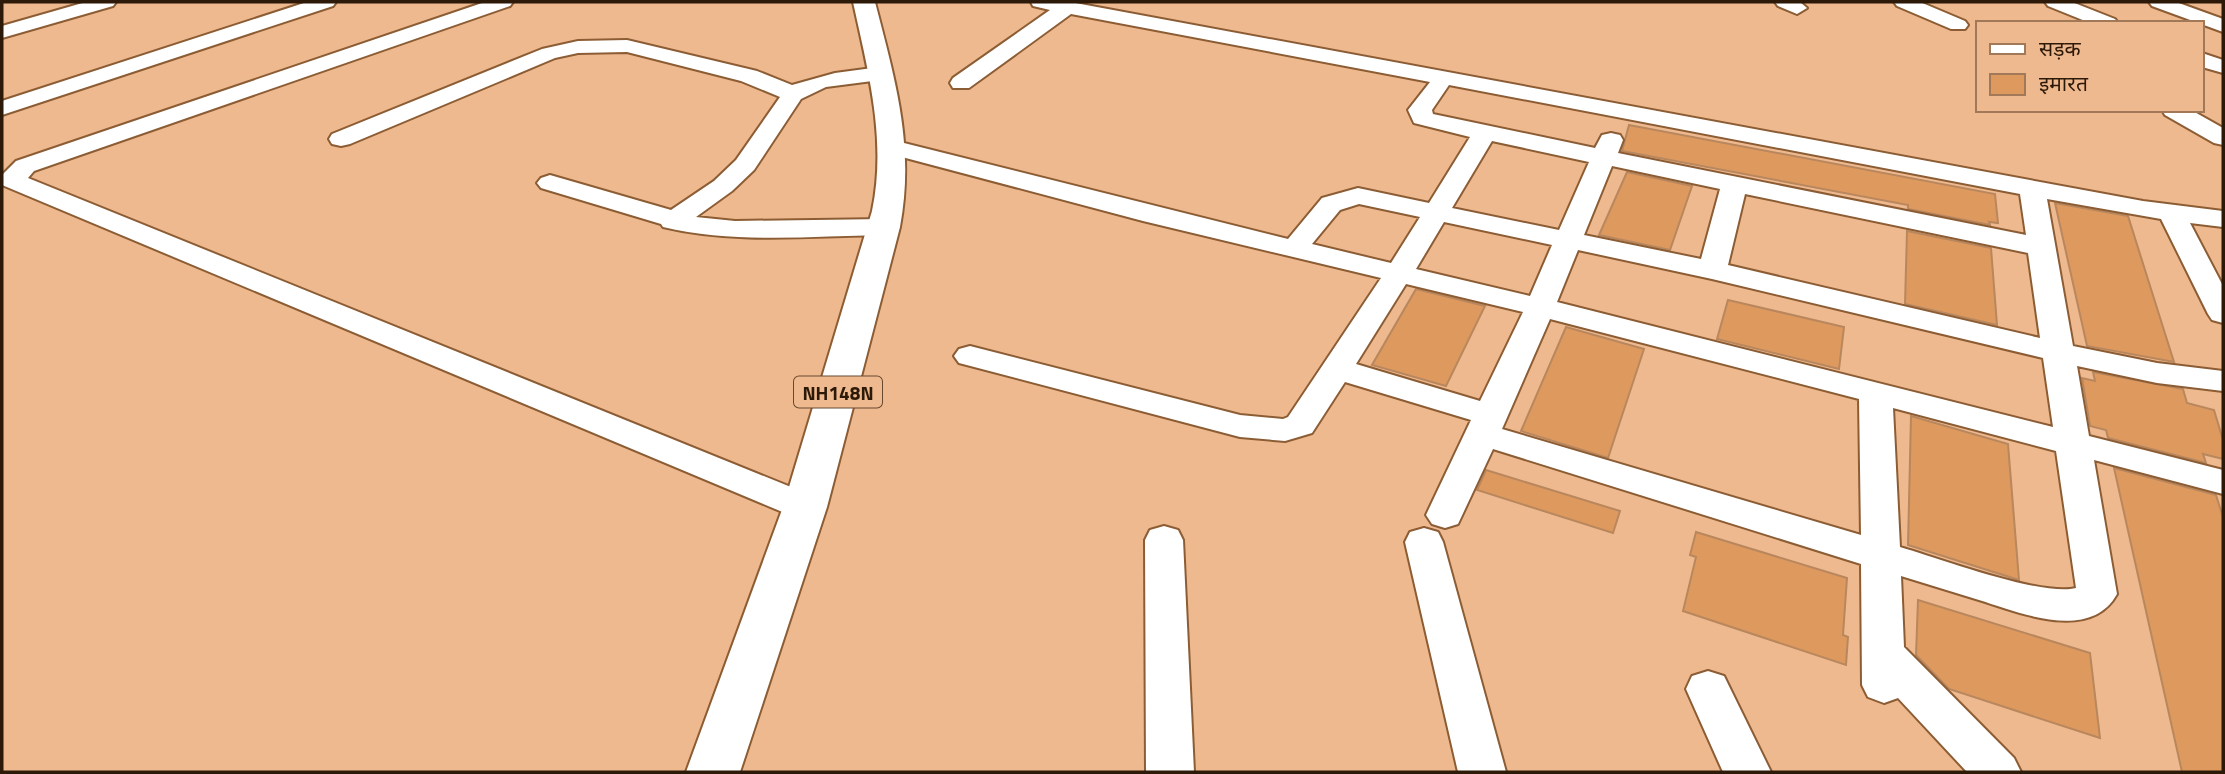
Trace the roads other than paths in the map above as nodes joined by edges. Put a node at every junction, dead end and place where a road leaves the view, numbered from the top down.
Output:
1 (106, 2) edge
2 (326, 2) edge
3 (503, 2) edge
4 (864, 2) edge
5 (1040, 2) edge
6 (1904, 2) edge
7 (2054, 2) edge
8 (2159, 2) edge
9 (33, 5) dead end
10 (1067, 7) junction
11 (64, 14) junction
12 (2103, 21) edge
13 (1958, 25) dead end
14 (2223, 26) edge
15 (2, 32) edge
16 (2223, 33) edge
17 (2204, 36) edge
18 (2204, 60) edge
19 (2223, 67) edge
20 (880, 74) junction
21 (1444, 79) junction
22 (961, 83) dead end
23 (793, 94) junction
24 (2, 108) edge
25 (2223, 110) edge
26 (2204, 111) edge
27 (2176, 112) edge
28 (1622, 113) junction
29 (1484, 134) junction
30 (2223, 138) edge
31 (341, 139) dead end
32 (892, 148) junction
33 (1603, 158) junction
34 (13, 162) edge
35 (550, 183) dead end
36 (1734, 185) junction
37 (2032, 188) junction
38 (1437, 211) junction
39 (2171, 213) junction
40 (2223, 219) edge
41 (673, 221) junction
42 (884, 227) junction
43 (1567, 241) junction
44 (2041, 247) junction
45 (1294, 249) junction
46 (1712, 270) junction
47 (1398, 274) junction
48 (1540, 307) junction
49 (2223, 314) edge
50 (2056, 352) junction
51 (970, 356) dead end
52 (1337, 369) junction
53 (2223, 381) edge
54 (1876, 393) junction
55 (1485, 424) junction
56 (2073, 443) junction
57 (2223, 482) edge
58 (805, 507) junction
59 (1164, 540) dead end
60 (1881, 556) junction
61 (1708, 689) dead end
62 (713, 772) edge
63 (1170, 772) edge
64 (1482, 772) edge
65 (1747, 772) edge
66 (1997, 772) edge

1 - 11 street
2 - 24 street
3 - 34 street
4 - 20 highway, NH148N
5 - 10 street
6 - 13 street
7 - 12 street
8 - 14 street
9 - 11 street
10 - 21 street
10 - 22 street
11 - 15 street
16 - 17 street
18 - 19 street
20 - 23 street
20 - 32 highway, NH148N
21 - 28 street
21 - 29 street
23 - 31 street
23 - 41 street
25 - 26 street
27 - 30 street
28 - 33 street
28 - 37 street
29 - 33 street
29 - 38 street
32 - 42 highway, NH148N
32 - 45 street
33 - 36 street
33 - 43 street
34 - 58 street
35 - 41 street
36 - 44 street
36 - 46 street
37 - 39 street
37 - 44 street
38 - 43 street
38 - 45 street
38 - 47 street
39 - 40 street
39 - 49 street
41 - 42 street
42 - 58 highway, NH148N
43 - 46 street
43 - 48 street
44 - 50 street
45 - 47 street
46 - 50 street
47 - 48 street
47 - 52 street
48 - 54 street
48 - 55 street
50 - 53 street
50 - 56 street
51 - 52 street
52 - 55 street
54 - 56 street
54 - 60 street
55 - 60 street
55 - 64 street
56 - 57 street
56 - 60 street
58 - 62 highway, NH148N
59 - 63 street
60 - 66 street
61 - 65 street

